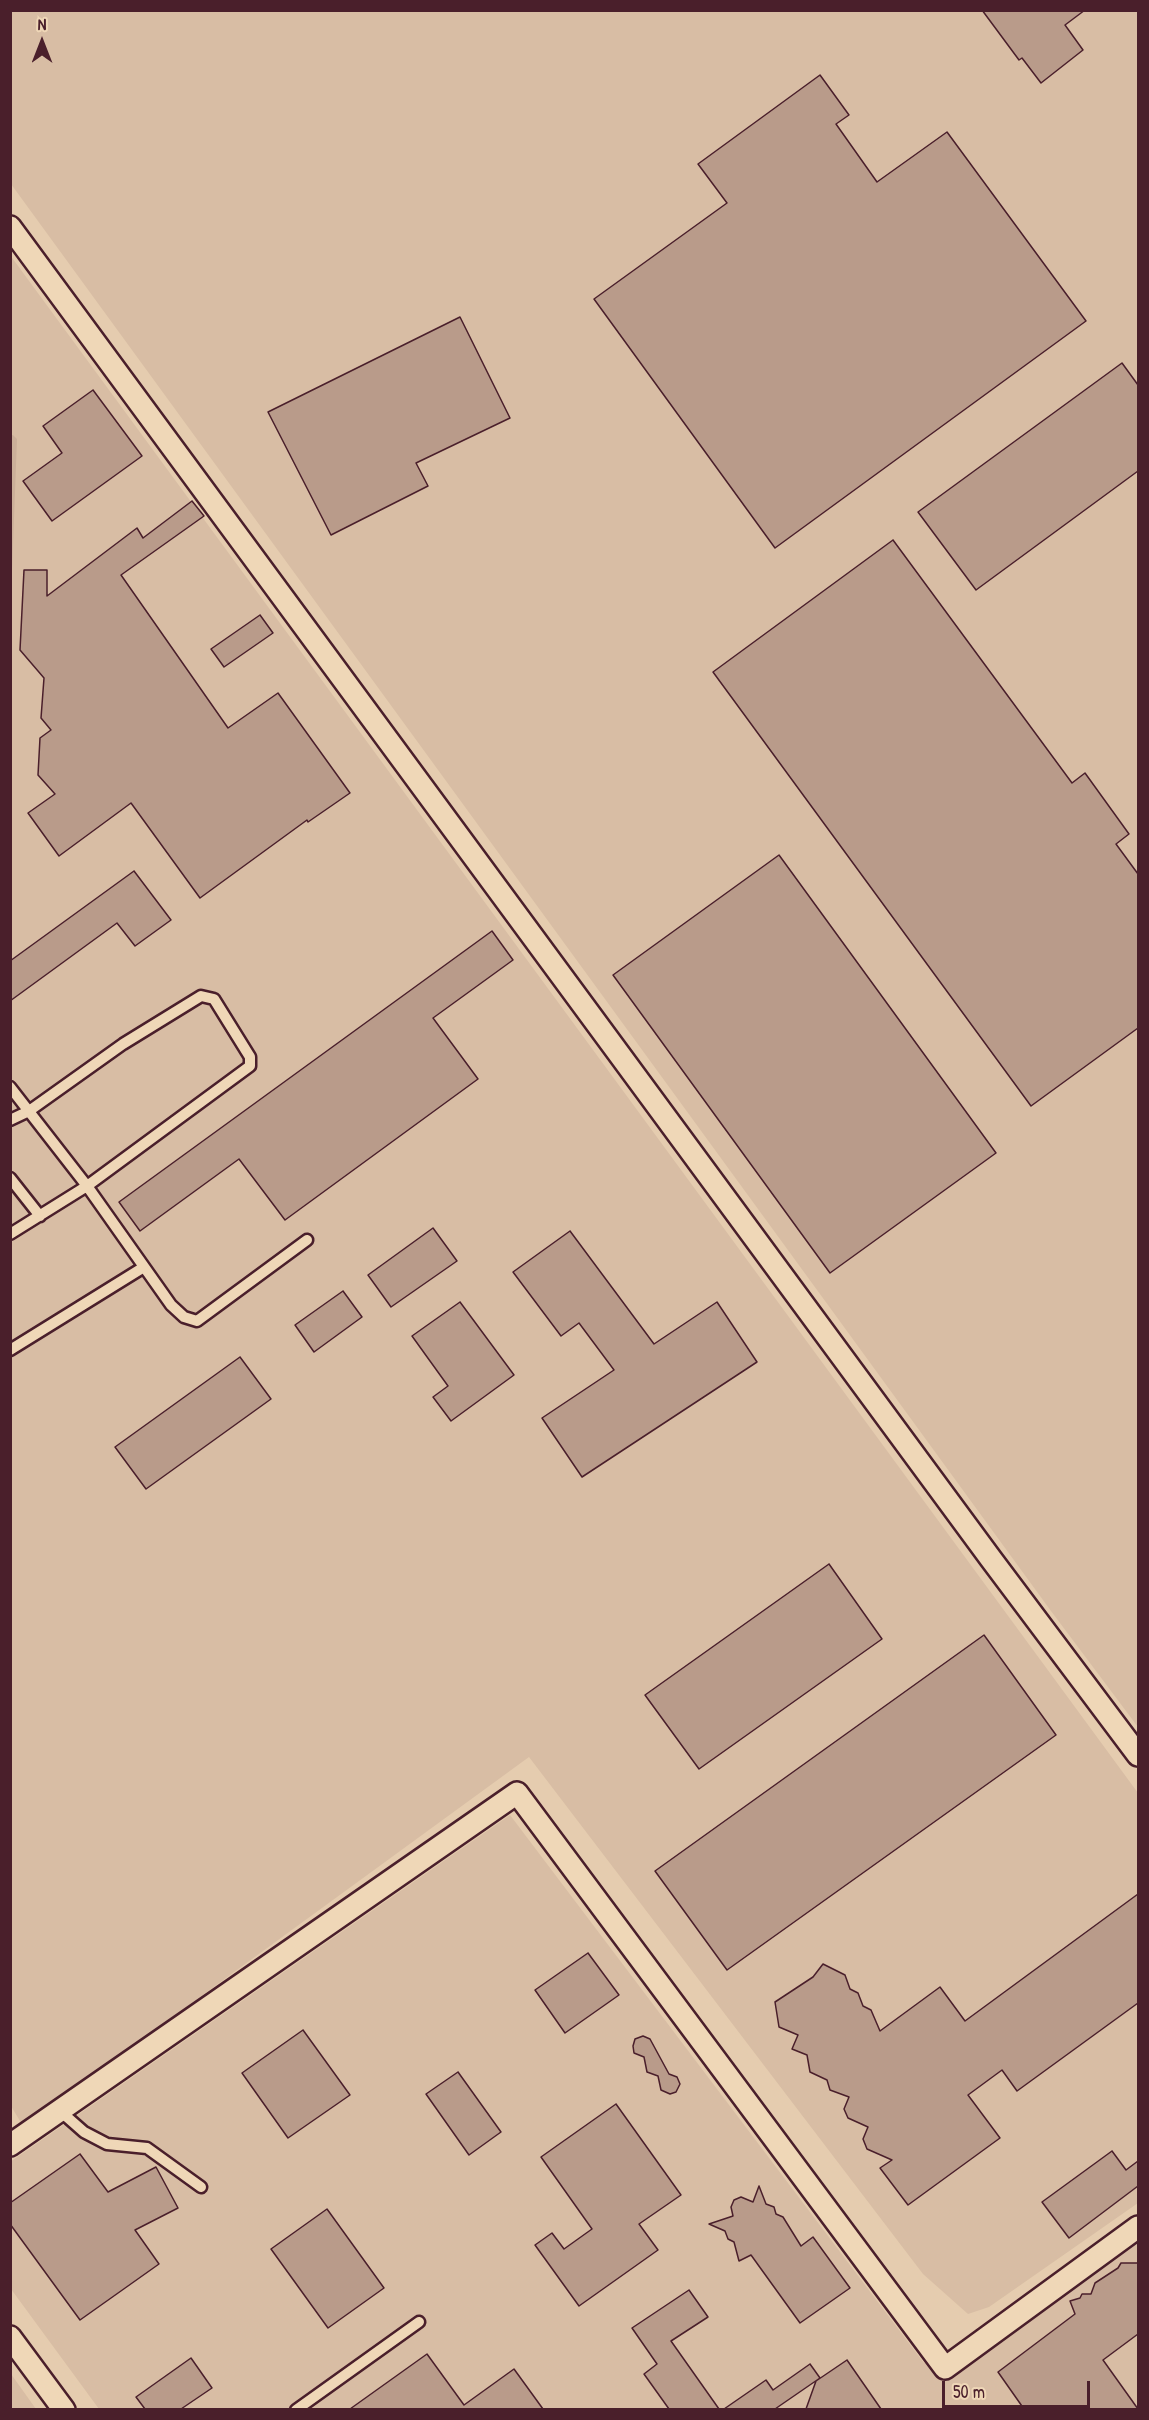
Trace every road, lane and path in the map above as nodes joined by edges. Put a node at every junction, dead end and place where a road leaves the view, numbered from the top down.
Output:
1 (10, 227) edge
2 (10, 1087) edge
3 (29, 1111) junction
4 (10, 1120) edge
5 (10, 1178) edge
6 (87, 1186) junction
7 (40, 1216) junction
8 (10, 1234) edge
9 (308, 1240) dead end
10 (144, 1267) junction
11 (10, 1350) edge
12 (1138, 1755) edge
13 (59, 2110) junction
14 (13, 2137) edge
15 (201, 2187) dead end
16 (1138, 2227) edge
17 (419, 2322) dead end
18 (10, 2337) edge
19 (64, 2409) edge
20 (296, 2409) edge

1 - 12 street
2 - 3 lane
3 - 4 lane
3 - 6 lane
3 - 6 lane
5 - 7 lane
6 - 7 lane
6 - 10 lane
7 - 8 lane
9 - 10 lane
10 - 11 lane
13 - 14 street
13 - 15 lane
13 - 16 street
17 - 20 lane
18 - 19 street

